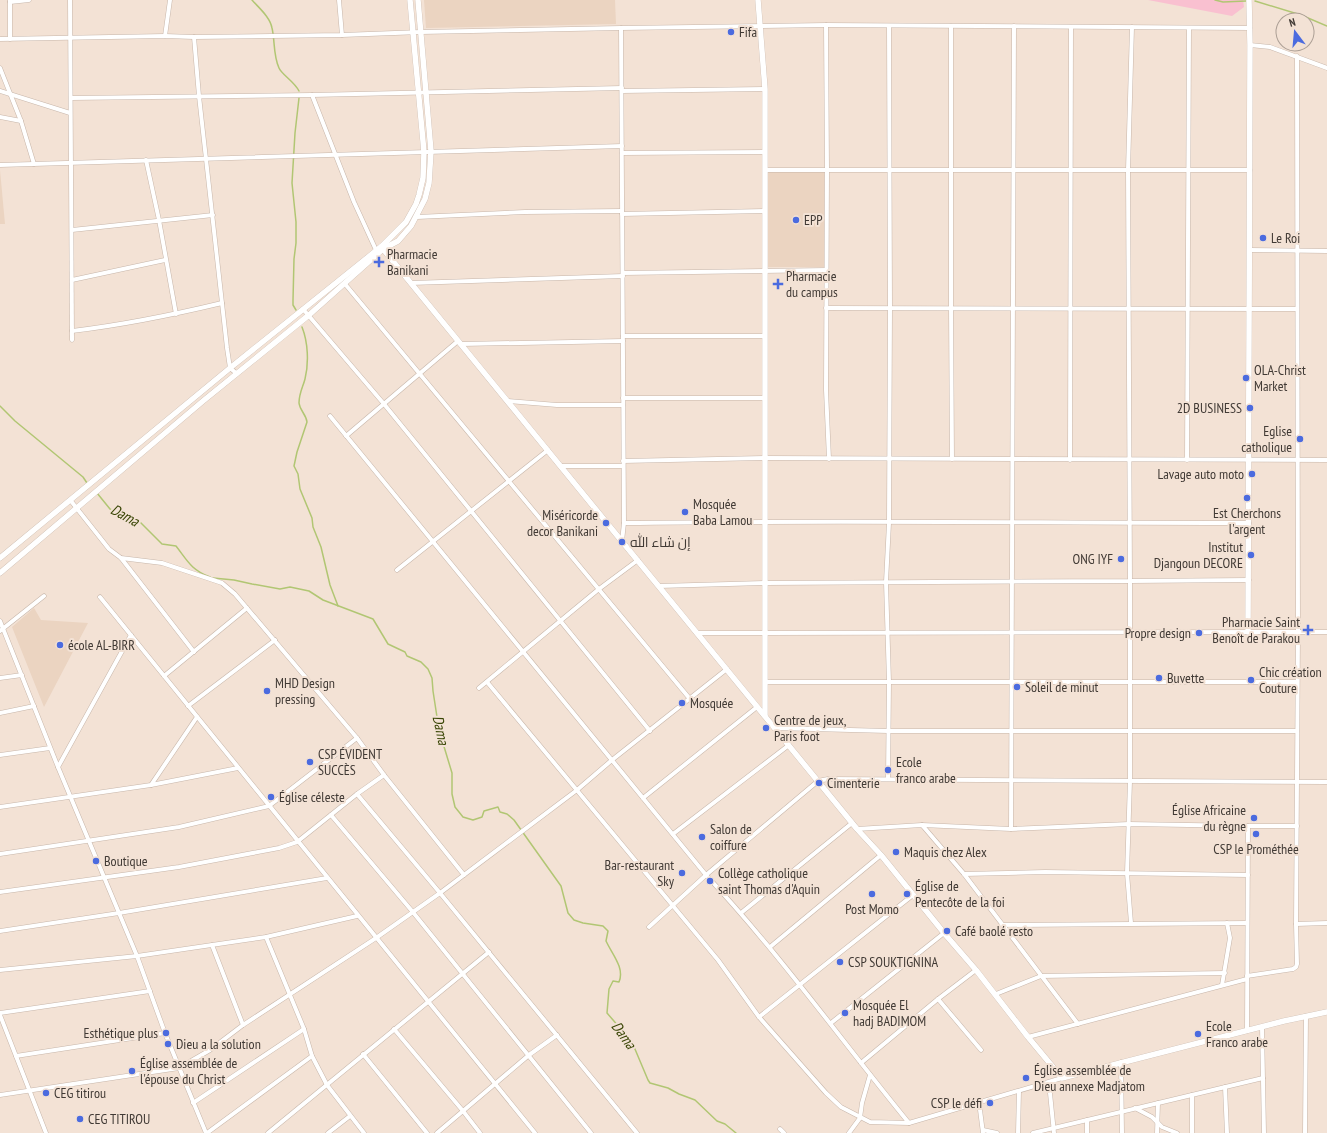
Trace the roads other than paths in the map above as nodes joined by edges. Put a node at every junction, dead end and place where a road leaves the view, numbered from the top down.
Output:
1 (29, 0) edge
2 (70, 0) edge
3 (170, 0) edge
4 (339, 0) edge
5 (410, 0) edge
6 (418, 0) edge
7 (758, 0) edge
8 (1249, 0) edge
9 (10, 1) edge
10 (826, 25) junction
11 (888, 26) junction
12 (951, 26) junction
13 (1014, 26) junction
14 (761, 27) junction
15 (1071, 27) junction
16 (1132, 27) junction
17 (621, 28) junction
18 (1189, 28) junction
19 (1250, 28) junction
20 (413, 32) junction
21 (420, 32) junction
22 (342, 35) junction
23 (166, 36) junction
24 (194, 37) junction
25 (70, 38) junction
26 (0, 39) edge
27 (10, 39) junction
28 (1250, 45) junction
29 (1297, 56) junction
30 (0, 68) edge
31 (1327, 68) edge
32 (622, 90) junction
33 (765, 90) junction
34 (0, 91) edge
35 (418, 92) junction
36 (426, 92) junction
37 (312, 95) junction
38 (12, 96) junction
39 (199, 96) junction
40 (70, 98) junction
41 (70, 113) junction
42 (0, 117) edge
43 (21, 121) junction
44 (622, 146) junction
45 (431, 151) junction
46 (424, 152) junction
47 (765, 152) junction
48 (622, 153) junction
49 (334, 154) junction
50 (207, 158) junction
51 (146, 160) junction
52 (71, 163) junction
53 (34, 164) junction
54 (0, 165) edge
55 (765, 170) junction
56 (827, 170) junction
57 (889, 170) junction
58 (950, 170) junction
59 (1014, 170) junction
60 (1071, 170) junction
61 (1128, 170) junction
62 (1188, 170) junction
63 (1250, 170) junction
64 (765, 211) junction
65 (622, 213) junction
66 (214, 215) junction
67 (417, 216) junction
68 (159, 220) junction
69 (72, 230) junction
70 (383, 247) junction
71 (376, 250) junction
72 (1250, 250) junction
73 (1297, 251) junction
74 (1327, 251) edge
75 (165, 260) junction
76 (826, 270) junction
77 (765, 272) junction
78 (622, 275) junction
79 (72, 280) junction
80 (411, 283) junction
81 (345, 284) junction
82 (222, 303) junction
83 (826, 308) junction
84 (890, 308) junction
85 (950, 308) junction
86 (1013, 308) junction
87 (1071, 308) junction
88 (304, 309) junction
89 (1130, 309) junction
90 (1188, 309) junction
91 (1249, 309) junction
92 (1296, 309) junction
93 (176, 314) junction
94 (309, 315) junction
95 (72, 331) junction
96 (623, 336) junction
97 (765, 336) junction
98 (72, 340) dead end
99 (460, 342) junction
100 (623, 342) junction
101 (230, 368) junction
102 (420, 373) junction
103 (236, 374) junction
104 (623, 398) junction
105 (765, 398) junction
106 (508, 401) junction
107 (384, 404) junction
108 (623, 405) junction
109 (330, 416) dead end
110 (346, 436) junction
111 (548, 450) junction
112 (765, 458) junction
113 (829, 459) junction
114 (889, 459) junction
115 (952, 459) junction
116 (1013, 459) junction
117 (1070, 460) junction
118 (1129, 460) junction
119 (1187, 460) junction
120 (1249, 460) junction
121 (1327, 460) edge
122 (624, 461) junction
123 (1298, 461) junction
124 (562, 466) junction
125 (624, 466) junction
126 (509, 480) junction
127 (71, 501) junction
128 (77, 508) junction
129 (470, 510) junction
130 (765, 521) junction
131 (889, 522) junction
132 (624, 523) junction
133 (1013, 523) junction
134 (1130, 523) junction
135 (1249, 523) junction
136 (433, 541) junction
137 (622, 541) junction
138 (0, 558) edge
139 (121, 558) junction
140 (638, 560) junction
141 (397, 570) dead end
142 (0, 573) edge
143 (1249, 580) junction
144 (1130, 581) junction
145 (886, 582) junction
146 (1012, 582) junction
147 (765, 583) junction
148 (659, 586) junction
149 (599, 589) junction
150 (44, 596) dead end
151 (100, 597) dead end
152 (247, 608) junction
153 (0, 621) edge
154 (561, 622) junction
155 (1, 630) edge
156 (1248, 632) junction
157 (1298, 632) junction
158 (1327, 632) edge
159 (698, 633) junction
160 (765, 633) junction
161 (887, 633) junction
162 (1012, 633) junction
163 (1130, 633) junction
164 (130, 635) junction
165 (275, 640) junction
166 (194, 652) junction
167 (523, 652) junction
168 (727, 669) junction
169 (22, 675) junction
170 (164, 676) junction
171 (0, 678) edge
172 (487, 682) junction
173 (765, 682) junction
174 (888, 682) junction
175 (1012, 682) junction
176 (1130, 682) junction
177 (1297, 682) junction
178 (479, 688) dead end
179 (690, 699) junction
180 (34, 706) junction
181 (188, 706) junction
182 (758, 707) junction
183 (0, 713) edge
184 (765, 715) junction
185 (197, 717) junction
186 (774, 728) junction
187 (650, 731) junction
188 (1130, 731) junction
189 (1297, 731) junction
190 (888, 732) junction
191 (1012, 732) junction
192 (357, 738) junction
193 (788, 745) junction
194 (50, 748) junction
195 (0, 755) edge
196 (612, 760) junction
197 (58, 767) junction
198 (238, 768) junction
199 (384, 775) junction
200 (888, 779) junction
201 (1012, 780) junction
202 (818, 781) junction
203 (1130, 781) junction
204 (1297, 782) junction
205 (1327, 782) edge
206 (151, 785) junction
207 (577, 790) junction
208 (357, 794) junction
209 (71, 797) junction
210 (643, 798) junction
211 (269, 806) junction
212 (0, 807) edge
213 (331, 815) junction
214 (852, 823) junction
215 (1129, 824) junction
216 (922, 825) junction
217 (1248, 826) junction
218 (1297, 826) junction
219 (1011, 828) junction
220 (858, 829) junction
221 (673, 834) junction
222 (88, 840) junction
223 (298, 842) junction
224 (0, 854) edge
225 (881, 855) junction
226 (1128, 873) junction
227 (964, 874) junction
228 (464, 875) junction
229 (706, 875) junction
230 (1248, 875) junction
231 (104, 878) junction
232 (327, 878) junction
233 (0, 892) edge
234 (440, 893) junction
235 (912, 895) junction
236 (672, 906) junction
237 (412, 911) junction
238 (119, 913) junction
239 (741, 913) junction
240 (358, 916) junction
241 (1131, 923) junction
242 (1227, 923) junction
243 (1248, 923) junction
244 (1327, 923) edge
245 (1296, 924) junction
246 (1002, 925) junction
247 (649, 927) dead end
248 (0, 931) edge
249 (944, 933) junction
250 (266, 936) junction
251 (376, 938) junction
252 (212, 945) junction
253 (770, 947) junction
254 (489, 952) junction
255 (137, 956) junction
256 (0, 970) edge
257 (976, 970) junction
258 (1225, 973) junction
259 (463, 974) junction
260 (1041, 976) junction
261 (1247, 978) junction
262 (800, 985) junction
263 (1222, 985) junction
264 (150, 991) junction
265 (289, 994) junction
266 (996, 994) junction
267 (938, 999) junction
268 (428, 1002) junction
269 (1327, 1012) edge
270 (0, 1014) edge
271 (1306, 1016) junction
272 (759, 1017) junction
273 (831, 1023) junction
274 (1078, 1024) junction
275 (243, 1025) junction
276 (1262, 1027) junction
277 (304, 1029) junction
278 (394, 1029) junction
279 (1247, 1031) junction
280 (165, 1033) junction
281 (557, 1035) junction
282 (1028, 1037) junction
283 (981, 1050) dead end
284 (364, 1054) junction
285 (529, 1055) junction
286 (16, 1056) junction
287 (312, 1056) junction
288 (1121, 1062) junction
289 (861, 1063) junction
290 (179, 1068) junction
291 (870, 1075) junction
292 (1062, 1078) junction
293 (1263, 1078) junction
294 (1049, 1083) junction
295 (327, 1085) junction
296 (495, 1085) junction
297 (1226, 1087) junction
298 (29, 1091) junction
299 (1019, 1091) junction
300 (1192, 1095) junction
301 (0, 1096) edge
302 (979, 1102) junction
303 (193, 1103) junction
304 (1158, 1103) junction
305 (1135, 1108) junction
306 (463, 1111) junction
307 (1122, 1112) junction
308 (350, 1116) junction
309 (860, 1118) junction
310 (1087, 1120) junction
311 (909, 1123) junction
312 (1157, 1124) junction
313 (1054, 1128) junction
314 (780, 1129) dead end
315 (983, 1132) edge
316 (46, 1133) edge
317 (206, 1133) edge
318 (268, 1133) edge
319 (328, 1133) edge
320 (364, 1133) edge
321 (427, 1133) edge
322 (438, 1133) edge
323 (480, 1133) edge
324 (535, 1133) edge
325 (591, 1133) edge
326 (637, 1133) edge
327 (784, 1133) edge
328 (849, 1133) edge
329 (996, 1133) edge
330 (1018, 1133) edge
331 (1033, 1133) edge
332 (1054, 1133) edge
333 (1087, 1133) edge
334 (1122, 1133) edge
335 (1157, 1133) edge
336 (1177, 1133) edge
337 (1192, 1133) edge
338 (1226, 1133) edge
339 (1264, 1133) edge
340 (1305, 1133) edge

1 - 9 street
2 - 25 street
3 - 23 street
4 - 22 street
5 - 20 street
6 - 21 street
7 - 14 street
8 - 19 street
9 - 27 street
10 - 11 street
10 - 14 street
10 - 56 street
11 - 12 street
11 - 57 street
12 - 13 street
12 - 58 street
13 - 15 street
13 - 59 street
14 - 17 street
14 - 33 street
15 - 16 street
15 - 60 street
16 - 18 street
16 - 61 street
17 - 21 street
17 - 32 street
18 - 19 street
18 - 62 street
19 - 28 street
20 - 21 street
20 - 22 street
20 - 35 street
21 - 36 street
22 - 24 street
23 - 24 street
23 - 25 street
24 - 39 street
25 - 27 street
25 - 40 street
26 - 27 street
28 - 29 street
28 - 63 street
29 - 31 street
29 - 73 street
30 - 38 street
32 - 33 street
32 - 36 street
32 - 44 street
33 - 47 street
34 - 38 street
35 - 36 street
35 - 37 street
35 - 46 street
36 - 45 street
37 - 39 street
37 - 49 street
38 - 41 street
38 - 43 street
39 - 40 street
39 - 50 street
40 - 41 street
41 - 52 street
42 - 43 street
43 - 53 street
44 - 45 street
44 - 48 street
45 - 46 street
45 - 67 street
46 - 49 street
46 - 70 street
47 - 48 street
47 - 55 street
48 - 65 street
49 - 50 street
49 - 71 street
50 - 51 street
50 - 66 street
51 - 52 street
51 - 68 street
52 - 53 street
52 - 69 street
53 - 54 street
55 - 56 street
55 - 64 street
56 - 57 street
56 - 76 street
57 - 58 street
57 - 84 street
58 - 59 street
58 - 85 street
59 - 60 street
59 - 86 street
60 - 61 street
60 - 87 street
61 - 62 street
61 - 89 street
62 - 63 street
62 - 90 street
63 - 72 street
64 - 65 street
64 - 77 street
65 - 67 street
65 - 78 street
66 - 68 street
66 - 82 street
67 - 70 street
68 - 69 street
68 - 75 street
69 - 79 street
70 - 71 street
70 - 80 street
70 - 81 street
71 - 88 street
72 - 73 street
72 - 91 street
73 - 74 street
73 - 92 street
75 - 79 street
75 - 93 street
76 - 77 street
76 - 83 street
77 - 78 street
77 - 97 street
78 - 80 street
78 - 96 street
79 - 95 street
80 - 99 street
81 - 94 street
81 - 102 street
82 - 93 street
82 - 101 street
83 - 84 street
83 - 113 street
84 - 85 street
84 - 114 street
85 - 86 street
85 - 115 street
86 - 87 street
86 - 116 street
87 - 89 street
87 - 117 street
88 - 94 street
88 - 101 street
89 - 90 street
89 - 118 street
90 - 91 street
90 - 119 street
91 - 92 street
91 - 120 street
92 - 123 street
93 - 95 street
94 - 103 street
94 - 107 street
95 - 98 street
96 - 97 street
96 - 100 street
97 - 105 street
99 - 100 street
99 - 102 street
99 - 106 street
100 - 104 street
101 - 103 street
101 - 127 street
102 - 107 street
102 - 126 street
103 - 128 street
104 - 105 street
104 - 108 street
105 - 112 street
106 - 108 street
106 - 111 street
107 - 110 street
107 - 129 street
108 - 122 street
109 - 110 street
110 - 136 street
111 - 124 street
111 - 126 street
112 - 113 street
112 - 122 street
112 - 130 street
113 - 114 street
114 - 115 street
114 - 131 street
115 - 116 street
116 - 117 street
116 - 133 street
117 - 118 street
118 - 119 street
118 - 134 street
119 - 120 street
120 - 123 street
120 - 135 street
121 - 123 street
122 - 125 street
123 - 157 street
124 - 125 street
124 - 137 street
125 - 132 street
126 - 129 street
126 - 149 street
127 - 128 street
127 - 138 street
128 - 139 street
128 - 142 street
129 - 136 street
129 - 154 street
130 - 131 street
130 - 132 street
130 - 147 street
131 - 133 street
131 - 145 street
132 - 137 street
133 - 134 street
133 - 146 street
134 - 135 street
134 - 144 street
135 - 143 street
136 - 141 street
136 - 167 street
137 - 140 street
139 - 152 street
139 - 166 street
140 - 148 street
140 - 149 street
143 - 144 street
143 - 156 street
144 - 146 street
144 - 163 street
145 - 146 street
145 - 147 street
145 - 161 street
146 - 162 street
147 - 148 street
147 - 160 street
148 - 159 street
149 - 154 street
149 - 179 street
150 - 155 street
151 - 164 street
152 - 165 street
152 - 166 street
153 - 155 street
154 - 167 street
154 - 187 street
155 - 169 street
156 - 157 street
156 - 163 street
157 - 158 street
157 - 177 street
159 - 160 street
159 - 168 street
160 - 161 street
160 - 173 street
161 - 162 street
161 - 174 street
162 - 163 street
162 - 175 street
163 - 176 street
164 - 170 street
164 - 197 street
165 - 181 street
165 - 192 street
166 - 170 street
167 - 172 street
167 - 196 street
168 - 179 street
168 - 182 street
169 - 171 street
169 - 180 street
170 - 181 street
172 - 178 street
172 - 207 street
173 - 174 street
173 - 184 street
174 - 175 street
174 - 190 street
175 - 176 street
175 - 191 street
176 - 177 street
176 - 188 street
177 - 189 street
179 - 187 street
180 - 183 street
180 - 194 street
181 - 185 street
182 - 184 street
182 - 210 street
184 - 186 street
185 - 198 street
185 - 206 street
186 - 190 street
186 - 193 street
187 - 196 street
188 - 189 street
188 - 191 street
188 - 203 street
189 - 204 street
190 - 191 street
190 - 200 street
191 - 201 street
192 - 199 street
192 - 211 street
193 - 202 street
193 - 221 street
194 - 195 street
194 - 197 street
196 - 207 street
196 - 210 street
197 - 209 street
198 - 206 street
198 - 211 street
199 - 208 street
199 - 228 street
200 - 201 street
200 - 202 street
201 - 203 street
201 - 219 street
202 - 214 street
202 - 229 street
203 - 204 street
203 - 215 street
204 - 205 street
204 - 218 street
206 - 209 street
207 - 228 street
207 - 236 street
208 - 213 street
208 - 234 street
209 - 212 street
209 - 222 street
210 - 221 street
211 - 222 street
211 - 223 street
213 - 223 street
213 - 237 street
214 - 220 street
214 - 239 street
215 - 217 street
215 - 219 street
215 - 226 street
216 - 219 street
216 - 220 street
216 - 227 street
217 - 218 street
217 - 230 street
218 - 245 street
220 - 225 street
221 - 229 street
222 - 224 street
222 - 231 street
223 - 231 street
223 - 232 street
225 - 235 street
225 - 253 street
226 - 227 street
226 - 230 street
226 - 241 street
227 - 246 street
228 - 234 street
229 - 236 street
229 - 239 street
230 - 243 street
231 - 233 street
231 - 238 street
232 - 238 street
232 - 240 street
234 - 237 street
234 - 254 street
235 - 249 street
235 - 262 street
236 - 247 street
236 - 272 street
237 - 251 street
237 - 259 street
238 - 248 street
238 - 255 street
239 - 253 street
240 - 250 street
240 - 251 street
241 - 242 street
241 - 246 street
242 - 243 street
242 - 258 street
243 - 261 street
244 - 245 street
245 - 261 street
246 - 260 street
249 - 257 street
249 - 273 street
250 - 252 street
250 - 265 street
251 - 265 street
251 - 268 street
252 - 255 street
252 - 275 street
253 - 262 street
254 - 259 street
254 - 281 street
255 - 256 street
255 - 264 street
257 - 266 street
257 - 267 street
258 - 260 street
258 - 263 street
259 - 268 street
259 - 285 street
260 - 266 street
260 - 274 street
261 - 263 street
261 - 279 street
262 - 272 street
262 - 273 street
263 - 274 street
264 - 270 street
264 - 280 street
265 - 275 street
265 - 277 street
266 - 282 street
267 - 283 street
267 - 289 street
268 - 278 street
268 - 296 street
269 - 271 street
270 - 286 street
271 - 276 street
271 - 340 street
272 - 309 street
273 - 289 street
274 - 282 street
275 - 290 street
276 - 279 street
276 - 293 street
277 - 287 street
277 - 303 street
278 - 284 street
278 - 306 street
279 - 288 street
280 - 286 street
280 - 290 street
281 - 285 street
281 - 326 street
282 - 292 street
284 - 295 street
284 - 321 street
285 - 296 street
285 - 325 street
286 - 298 street
287 - 295 street
287 - 317 street
288 - 292 street
288 - 307 street
289 - 291 street
290 - 298 street
290 - 303 street
291 - 309 street
291 - 311 street
292 - 294 street
293 - 297 street
293 - 339 street
294 - 299 street
294 - 313 street
295 - 308 street
295 - 318 street
296 - 306 street
296 - 324 street
297 - 300 street
297 - 338 street
298 - 301 street
298 - 316 street
299 - 302 street
299 - 330 street
300 - 304 street
300 - 337 street
302 - 311 street
302 - 315 street
303 - 317 street
304 - 305 street
304 - 312 street
305 - 307 street
305 - 312 street
306 - 322 street
306 - 323 street
307 - 310 street
307 - 334 street
308 - 319 street
308 - 320 street
309 - 311 street
309 - 328 street
310 - 313 street
310 - 333 street
312 - 335 street
312 - 336 street
313 - 331 street
313 - 332 street
314 - 327 street
315 - 329 street

